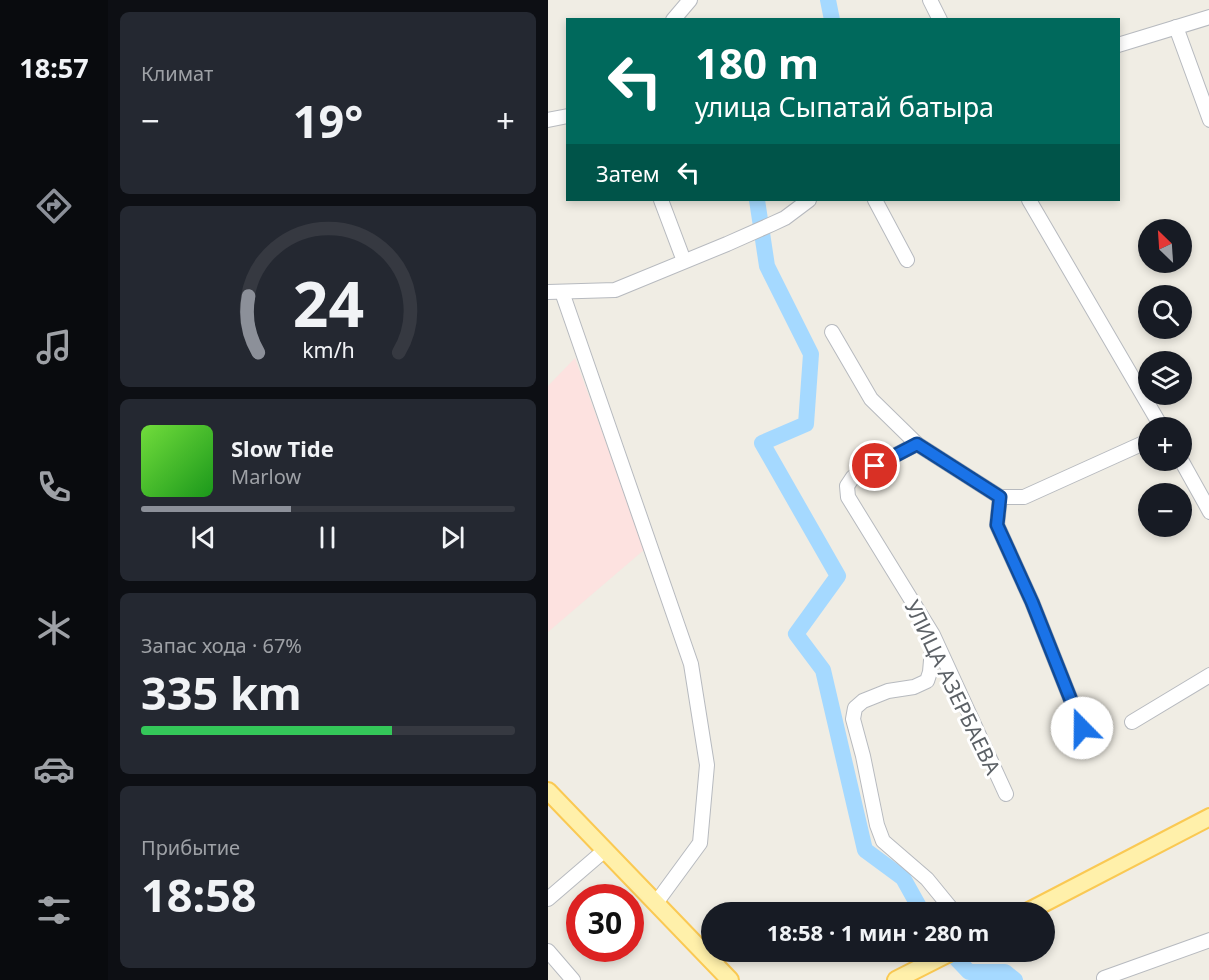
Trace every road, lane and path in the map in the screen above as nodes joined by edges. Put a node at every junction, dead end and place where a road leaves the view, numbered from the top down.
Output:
1 (690, 0) edge
2 (930, 0) edge
3 (1210, 16) edge
4 (675, 18) edge
5 (939, 18) edge
6 (1176, 27) junction
7 (1120, 44) edge
8 (566, 117) edge
9 (548, 120) edge
10 (1210, 120) edge
11 (662, 201) edge
12 (808, 201) edge
13 (876, 201) edge
14 (1030, 201) edge
15 (907, 260) dead end
16 (684, 261) junction
17 (548, 292) edge
18 (562, 292) junction
19 (832, 332) dead end
20 (1157, 417) edge
21 (917, 444) junction
22 (1138, 446) edge
23 (1187, 471) edge
24 (1000, 497) junction
25 (1210, 512) edge
26 (933, 635) junction
27 (1210, 675) edge
28 (1132, 722) dead end
29 (1082, 728) dead end
30 (548, 791) edge
31 (1006, 795) dead end
32 (1210, 817) edge
33 (605, 850) junction
34 (551, 892) edge
35 (946, 902) edge
36 (1046, 902) edge
37 (656, 903) junction
38 (1210, 940) edge
39 (548, 951) edge
40 (930, 962) edge
41 (1104, 978) dead end
42 (573, 980) edge
43 (730, 980) edge
44 (896, 980) edge

1 - 4 street
2 - 5 street
3 - 6 street
6 - 7 street
6 - 10 street
8 - 9 street
11 - 16 street
12 - 16 street
13 - 15 street
14 - 20 street
16 - 18 street
17 - 18 street
18 - 37 street
19 - 21 street
21 - 24 street
21 - 26 street, УЛИЦА АЗЕРБАЕВА
22 - 24 street
23 - 25 street
24 - 29 street
26 - 31 street, УЛИЦА АЗЕРБАЕВА
26 - 35 street
27 - 28 street
30 - 33 main road
32 - 36 main road
33 - 34 street
33 - 37 main road
37 - 43 main road
38 - 41 street
39 - 42 street
40 - 44 main road

